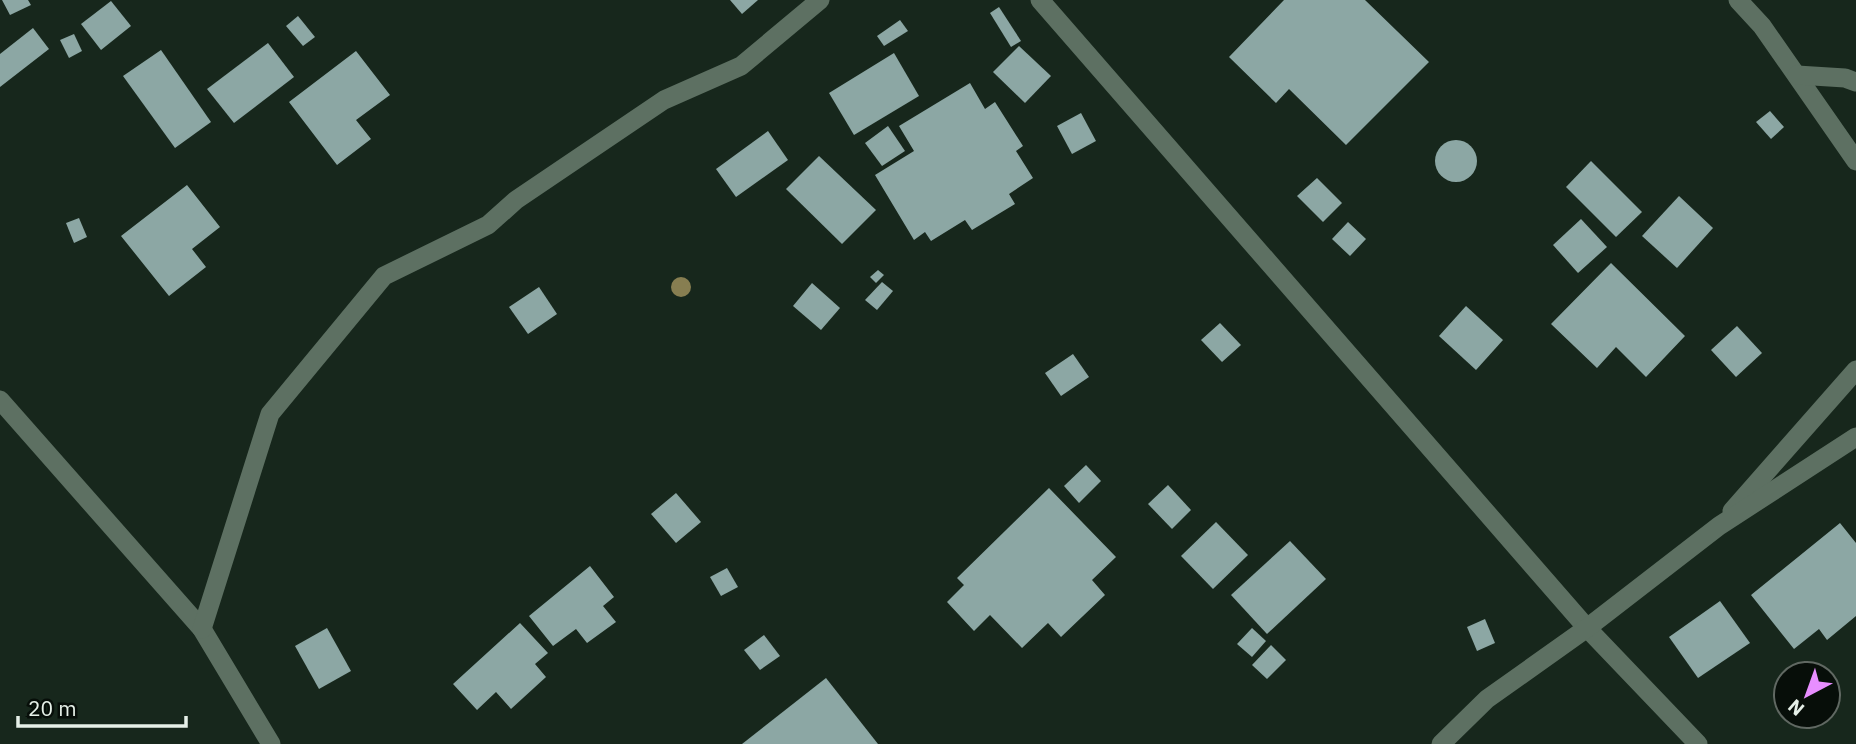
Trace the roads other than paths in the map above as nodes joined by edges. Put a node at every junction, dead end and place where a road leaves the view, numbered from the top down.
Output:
1 (820, 0) edge
2 (1040, 0) edge
3 (1738, 0) edge
4 (1797, 75) junction
5 (1856, 82) edge
6 (1856, 161) edge
7 (1856, 370) edge
8 (0, 400) edge
9 (1856, 437) edge
10 (1719, 526) junction
11 (1587, 628) junction
12 (202, 629) junction
13 (271, 744) edge
14 (1441, 744) edge
15 (1698, 744) edge

1 - 12 street
2 - 11 street
3 - 4 street
4 - 5 street
4 - 6 street
7 - 10 street
8 - 12 street
9 - 10 street
10 - 11 street
11 - 14 street
11 - 15 street
12 - 13 street

